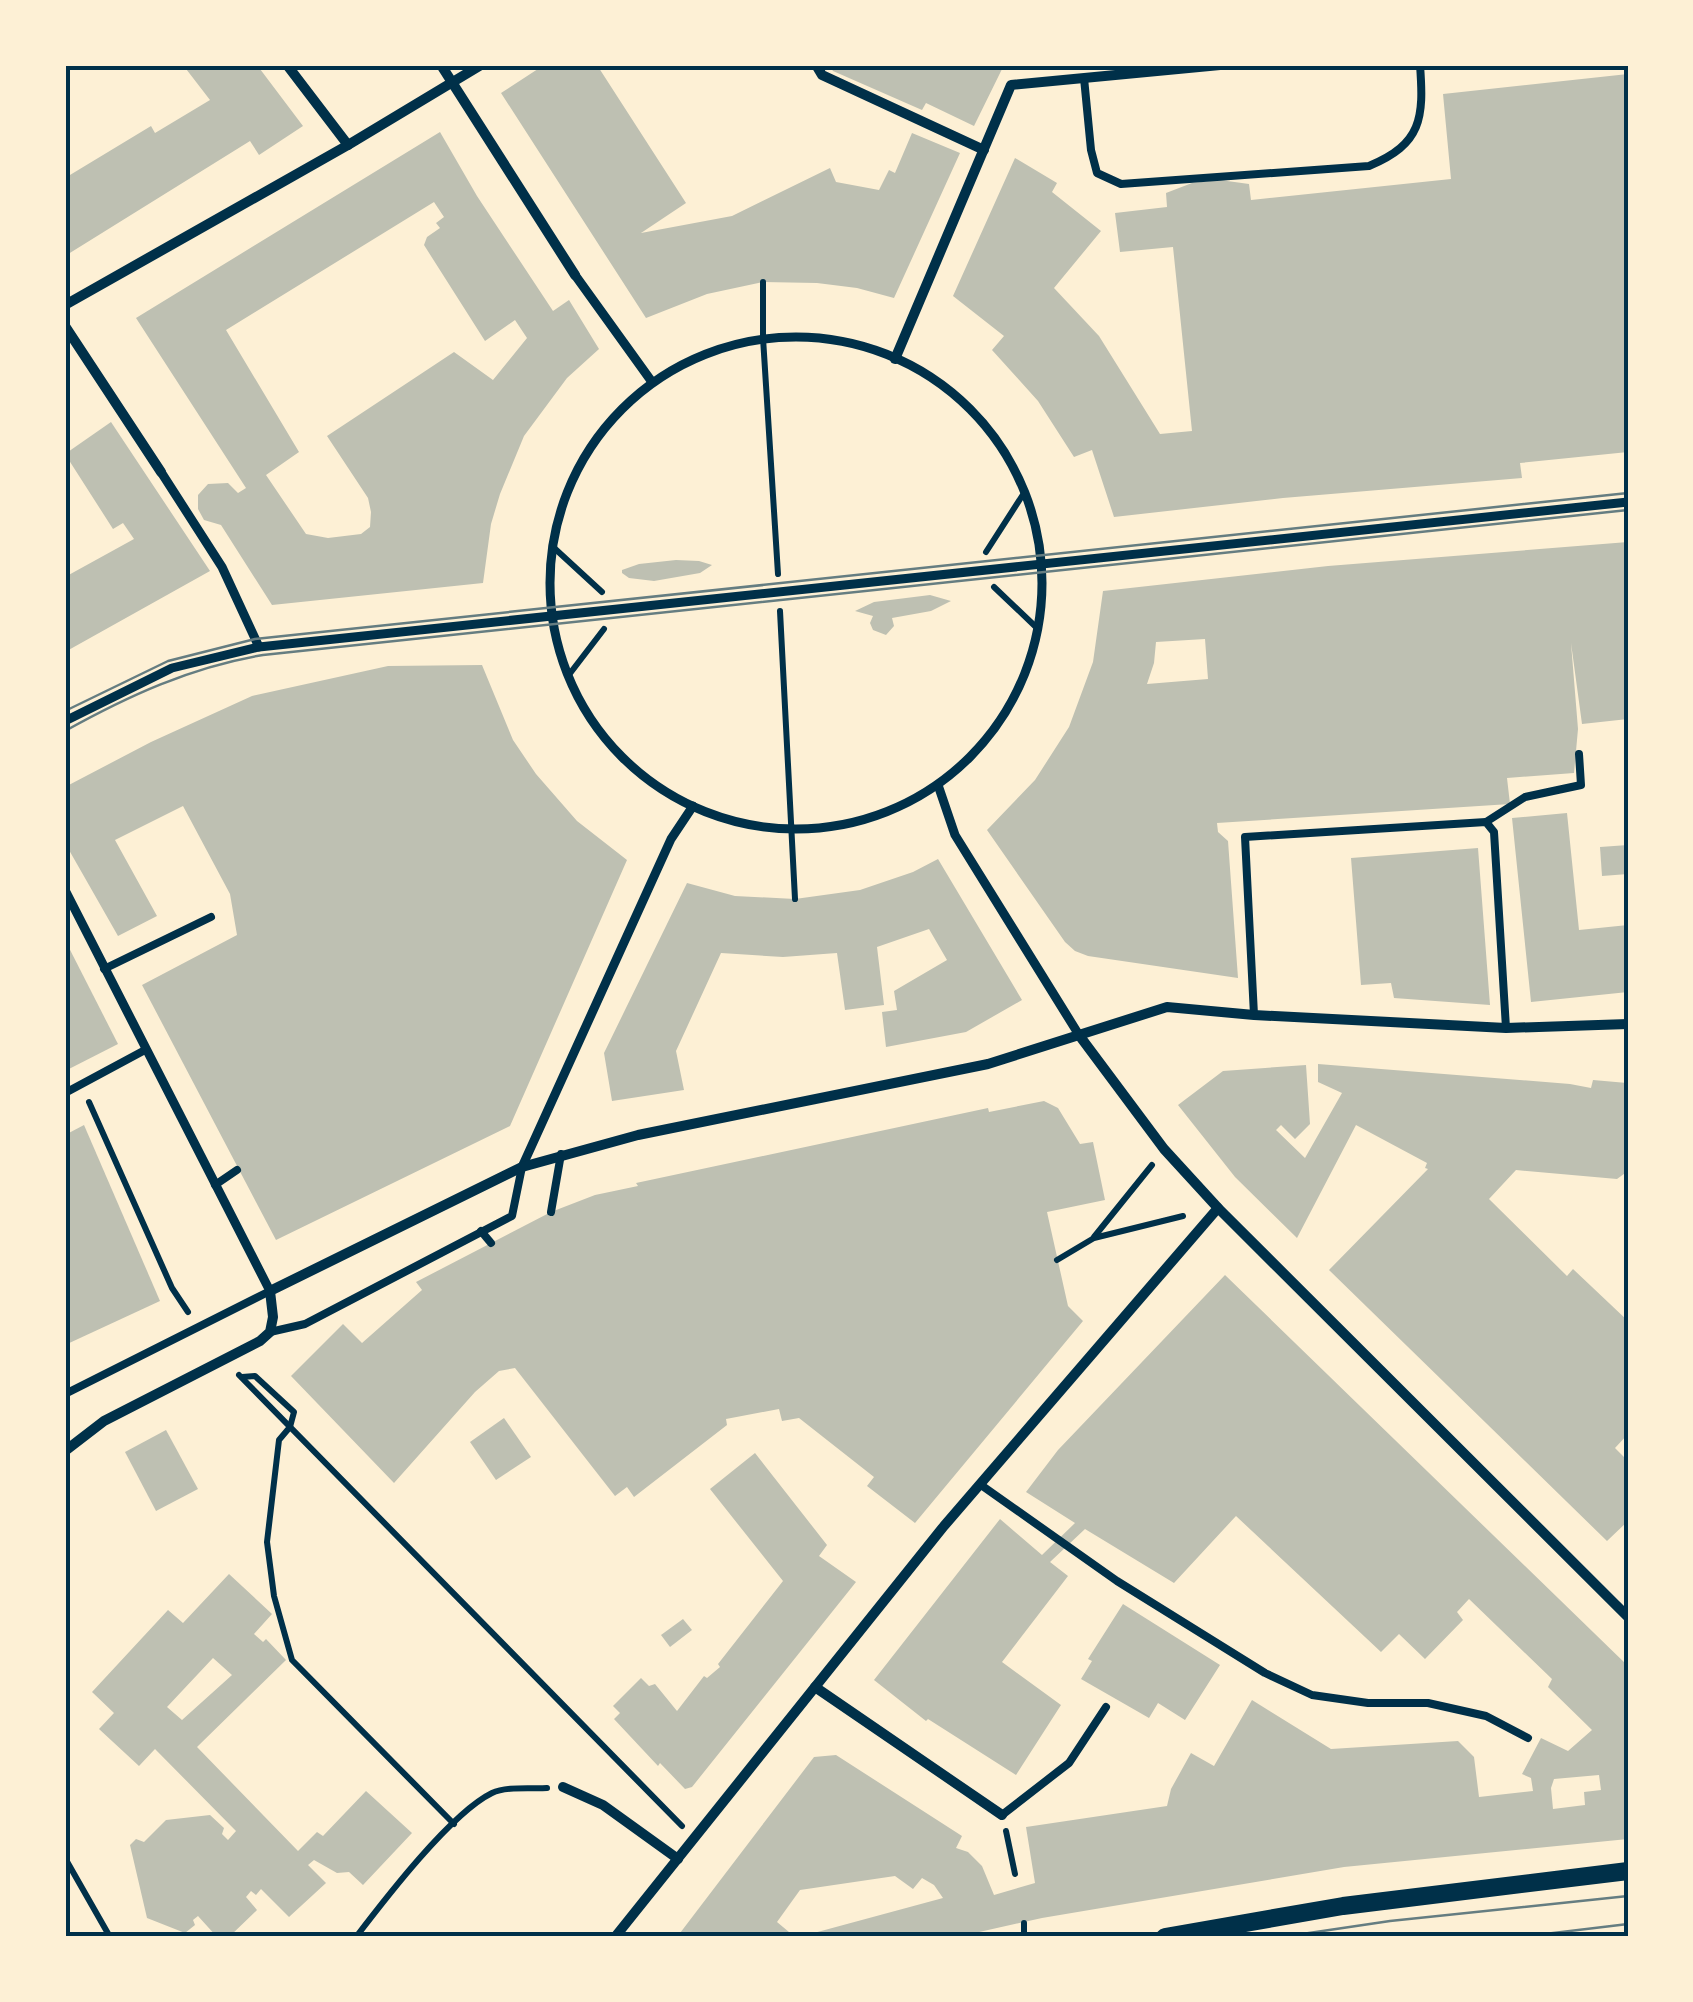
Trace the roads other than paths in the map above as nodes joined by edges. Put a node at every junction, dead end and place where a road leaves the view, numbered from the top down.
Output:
1 (287, 65) edge
2 (441, 65) edge
3 (481, 65) edge
4 (816, 65) edge
5 (1220, 65) edge
6 (1420, 65) edge
7 (1084, 78) junction
8 (452, 84) junction
9 (348, 145) junction
10 (984, 150) junction
11 (575, 274) joint
12 (65, 305) edge
13 (65, 326) edge
14 (895, 359) junction
15 (652, 382) junction
16 (161, 472) joint
17 (1628, 502) edge
18 (1042, 562) junction
19 (552, 615) junction
20 (259, 646) junction
21 (65, 721) edge
22 (1580, 754) dead end
23 (938, 785) junction
24 (693, 806) junction
25 (1486, 822) junction
26 (65, 890) edge
27 (211, 917) dead end
28 (104, 968) junction
29 (1254, 1015) junction
30 (1628, 1024) edge
31 (1506, 1028) junction
32 (1079, 1036) junction
33 (144, 1050) junction
34 (65, 1093) edge
35 (561, 1154) junction
36 (522, 1167) junction
37 (237, 1170) dead end
38 (214, 1185) junction
39 (1218, 1208) junction
40 (551, 1212) dead end
41 (481, 1231) junction
42 (491, 1243) dead end
43 (270, 1291) junction
44 (270, 1332) junction
45 (65, 1394) edge
46 (65, 1450) edge
47 (981, 1485) junction
48 (1628, 1618) edge
49 (815, 1687) junction
50 (1106, 1707) dead end
51 (1528, 1738) dead end
52 (563, 1787) road end
53 (1002, 1815) joint
54 (678, 1859) junction
55 (1628, 1871) edge
56 (615, 1937) edge
57 (1165, 1937) edge

1 - 9 street
2 - 8 street
3 - 8 street
4 - 10 street
5 - 7 street
6 - 7 lane
7 - 10 street
8 - 9 street
8 - 11 street
9 - 12 street
10 - 14 street
11 - 15 street
13 - 16 street
14 - 15 street
14 - 18 street
15 - 19 street
16 - 20 street
17 - 18 street
18 - 19 street
18 - 23 street
19 - 20 street
19 - 24 street
20 - 21 street
22 - 25 lane
23 - 24 street
23 - 32 street
24 - 36 street
25 - 29 lane
25 - 31 lane
26 - 28 street
27 - 28 lane
28 - 33 street
29 - 31 street
29 - 32 street
30 - 31 street
32 - 35 street
32 - 39 street
33 - 34 lane
33 - 38 street
35 - 36 street
35 - 40 lane
36 - 41 lane
36 - 43 street
37 - 38 lane
38 - 43 street
39 - 47 street
39 - 48 street
41 - 42 lane
41 - 44 lane
43 - 44 street
43 - 45 lane
44 - 46 street
47 - 49 street
47 - 51 lane
49 - 53 street
49 - 54 street
50 - 53 lane
52 - 54 street
54 - 56 street
55 - 57 street

